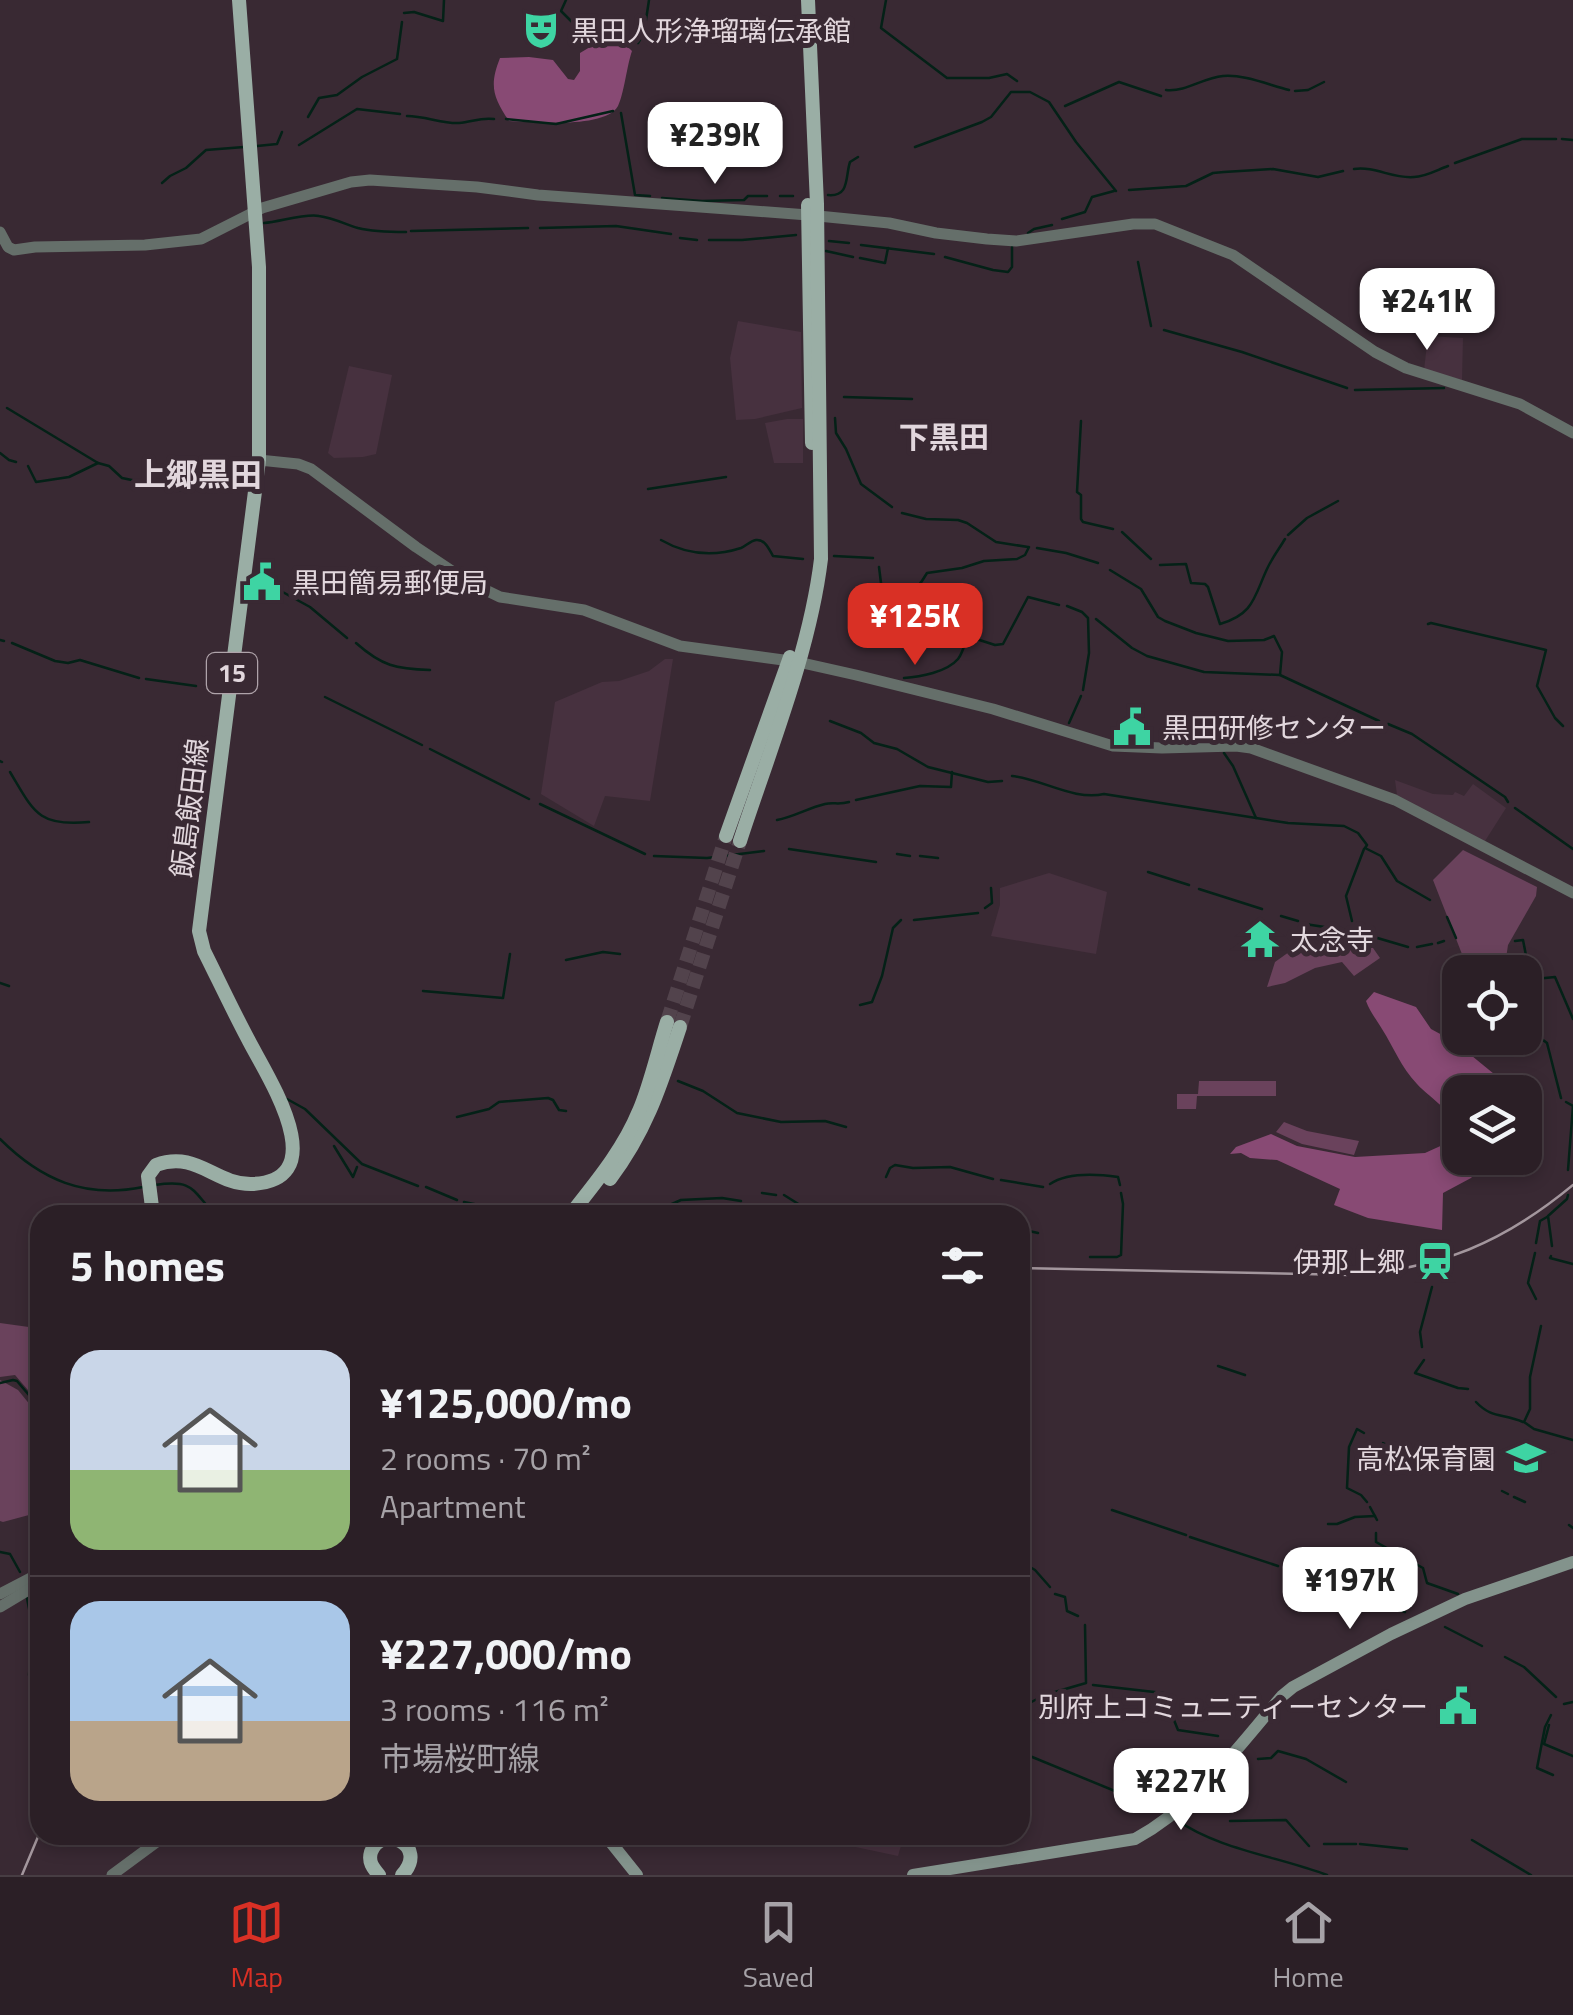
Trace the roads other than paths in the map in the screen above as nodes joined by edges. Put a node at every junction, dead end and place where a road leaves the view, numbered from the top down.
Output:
1 (239, 0) edge
2 (808, 0) edge
3 (256, 211) junction
4 (813, 215) junction
5 (0, 232) edge
6 (1573, 432) edge
7 (259, 460) junction
8 (793, 662) junction
9 (733, 838) tunnel mouth
10 (1573, 893) edge
11 (151, 1205) edge
12 (578, 1205) edge
13 (590, 1205) edge
14 (1573, 1562) edge
15 (30, 1578) edge
16 (30, 1589) edge
17 (0, 1594) edge
18 (0, 1607) edge
19 (152, 1845) edge
20 (376, 1845) edge
21 (410, 1845) edge
22 (613, 1845) edge
23 (372, 1872) edge
24 (112, 1875) edge
25 (402, 1875) edge
26 (637, 1875) edge
27 (913, 1875) edge

1 - 3 main road, 飯島飯田線 / 15
2 - 4 main road
3 - 4 street
3 - 5 street
3 - 7 main road, 飯島飯田線 / 15
4 - 6 street
4 - 8 main road
7 - 8 street
7 - 11 main road, 飯島飯田線 / 15
8 - 9 main road
8 - 10 street
12 - 13 main road
14 - 27 main road
15 - 17 street
16 - 18 street
19 - 24 street
20 - 23 main road
21 - 25 main road
22 - 26 main road

